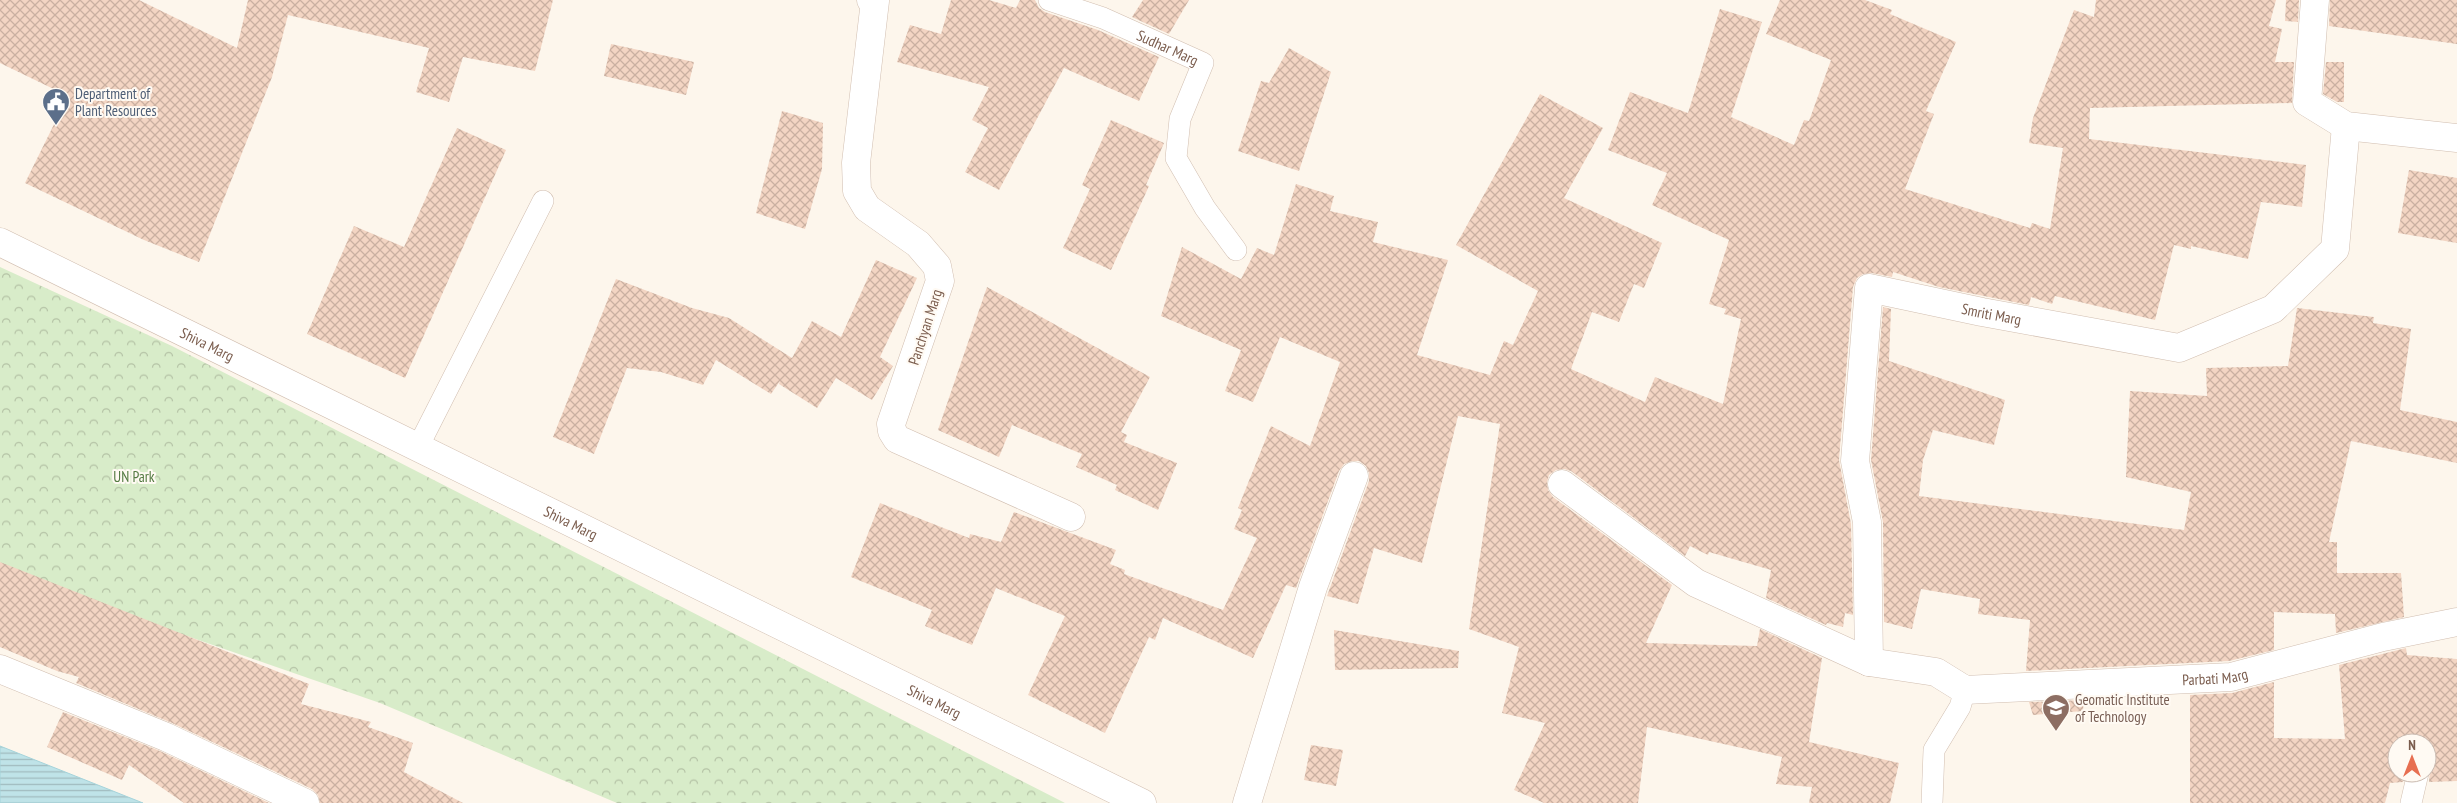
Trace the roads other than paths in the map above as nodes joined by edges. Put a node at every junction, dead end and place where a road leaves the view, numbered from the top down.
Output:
1 (871, 0) edge
2 (1049, 0) edge
3 (2315, 0) edge
4 (2346, 126) junction
5 (2457, 138) edge
6 (543, 201) dead end
7 (0, 242) edge
8 (1236, 250) dead end
9 (418, 447) junction
10 (1354, 476) dead end
11 (1562, 484) dead end
12 (1071, 517) dead end
13 (2457, 622) edge
14 (1869, 662) junction
15 (0, 669) edge
16 (1966, 690) junction
17 (2416, 783) edge
18 (305, 803) edge
19 (1142, 803) edge
20 (1247, 803) edge
21 (1932, 803) edge
22 (2411, 803) edge

1 - 12 street, Panchyan Marg
2 - 8 lane, Sudhar Marg
3 - 4 street
4 - 5 street
4 - 14 street, Smriti Marg
6 - 9 lane
7 - 9 street, Shiva Marg
9 - 19 street, Shiva Marg
10 - 20 street
11 - 14 street
13 - 16 street, Parbati Marg
14 - 16 street
15 - 18 street
16 - 21 lane
17 - 22 lane

